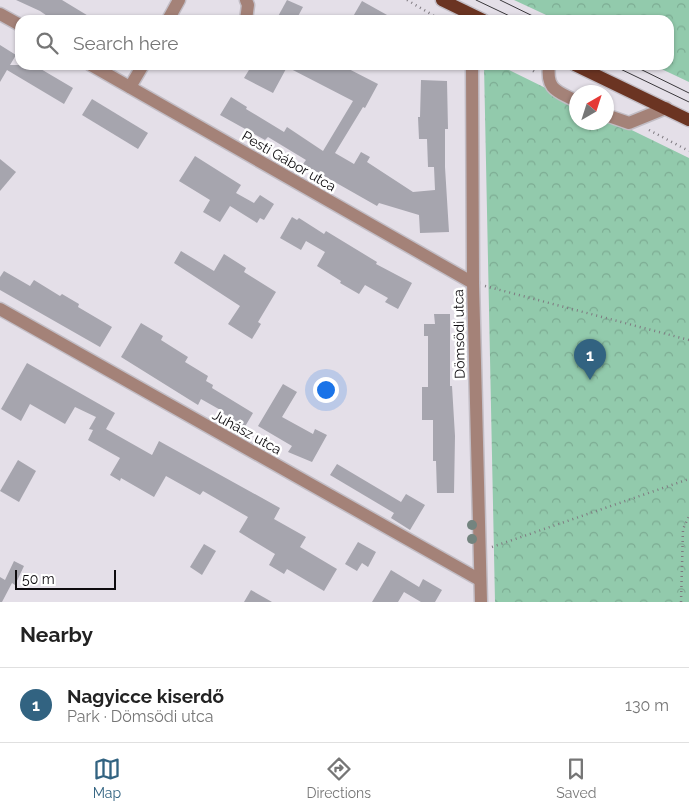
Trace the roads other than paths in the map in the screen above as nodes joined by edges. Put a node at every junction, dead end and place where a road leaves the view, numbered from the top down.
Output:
1 (179, 0) edge
2 (246, 0) edge
3 (442, 0) edge
4 (0, 14) edge
5 (171, 15) edge
6 (247, 15) edge
7 (470, 15) edge
8 (15, 22) edge
9 (100, 70) edge
10 (140, 70) edge
11 (472, 70) edge
12 (549, 70) edge
13 (586, 70) edge
14 (130, 87) junction
15 (569, 98) edge
16 (666, 108) junction
17 (614, 117) edge
18 (689, 120) edge
19 (473, 283) junction
20 (0, 309) edge
21 (480, 580) junction
22 (481, 602) edge

1 - 5 street
2 - 6 street
3 - 7 main road
4 - 8 street
9 - 14 street, Pesti Gábor utca
10 - 14 street
11 - 19 street, Dömsödi utca
12 - 15 street
13 - 16 main road
14 - 19 street, Pesti Gábor utca
16 - 17 street
16 - 18 main road
19 - 21 street, Dömsödi utca
20 - 21 street, Juhász utca
21 - 22 street, Dömsödi utca

